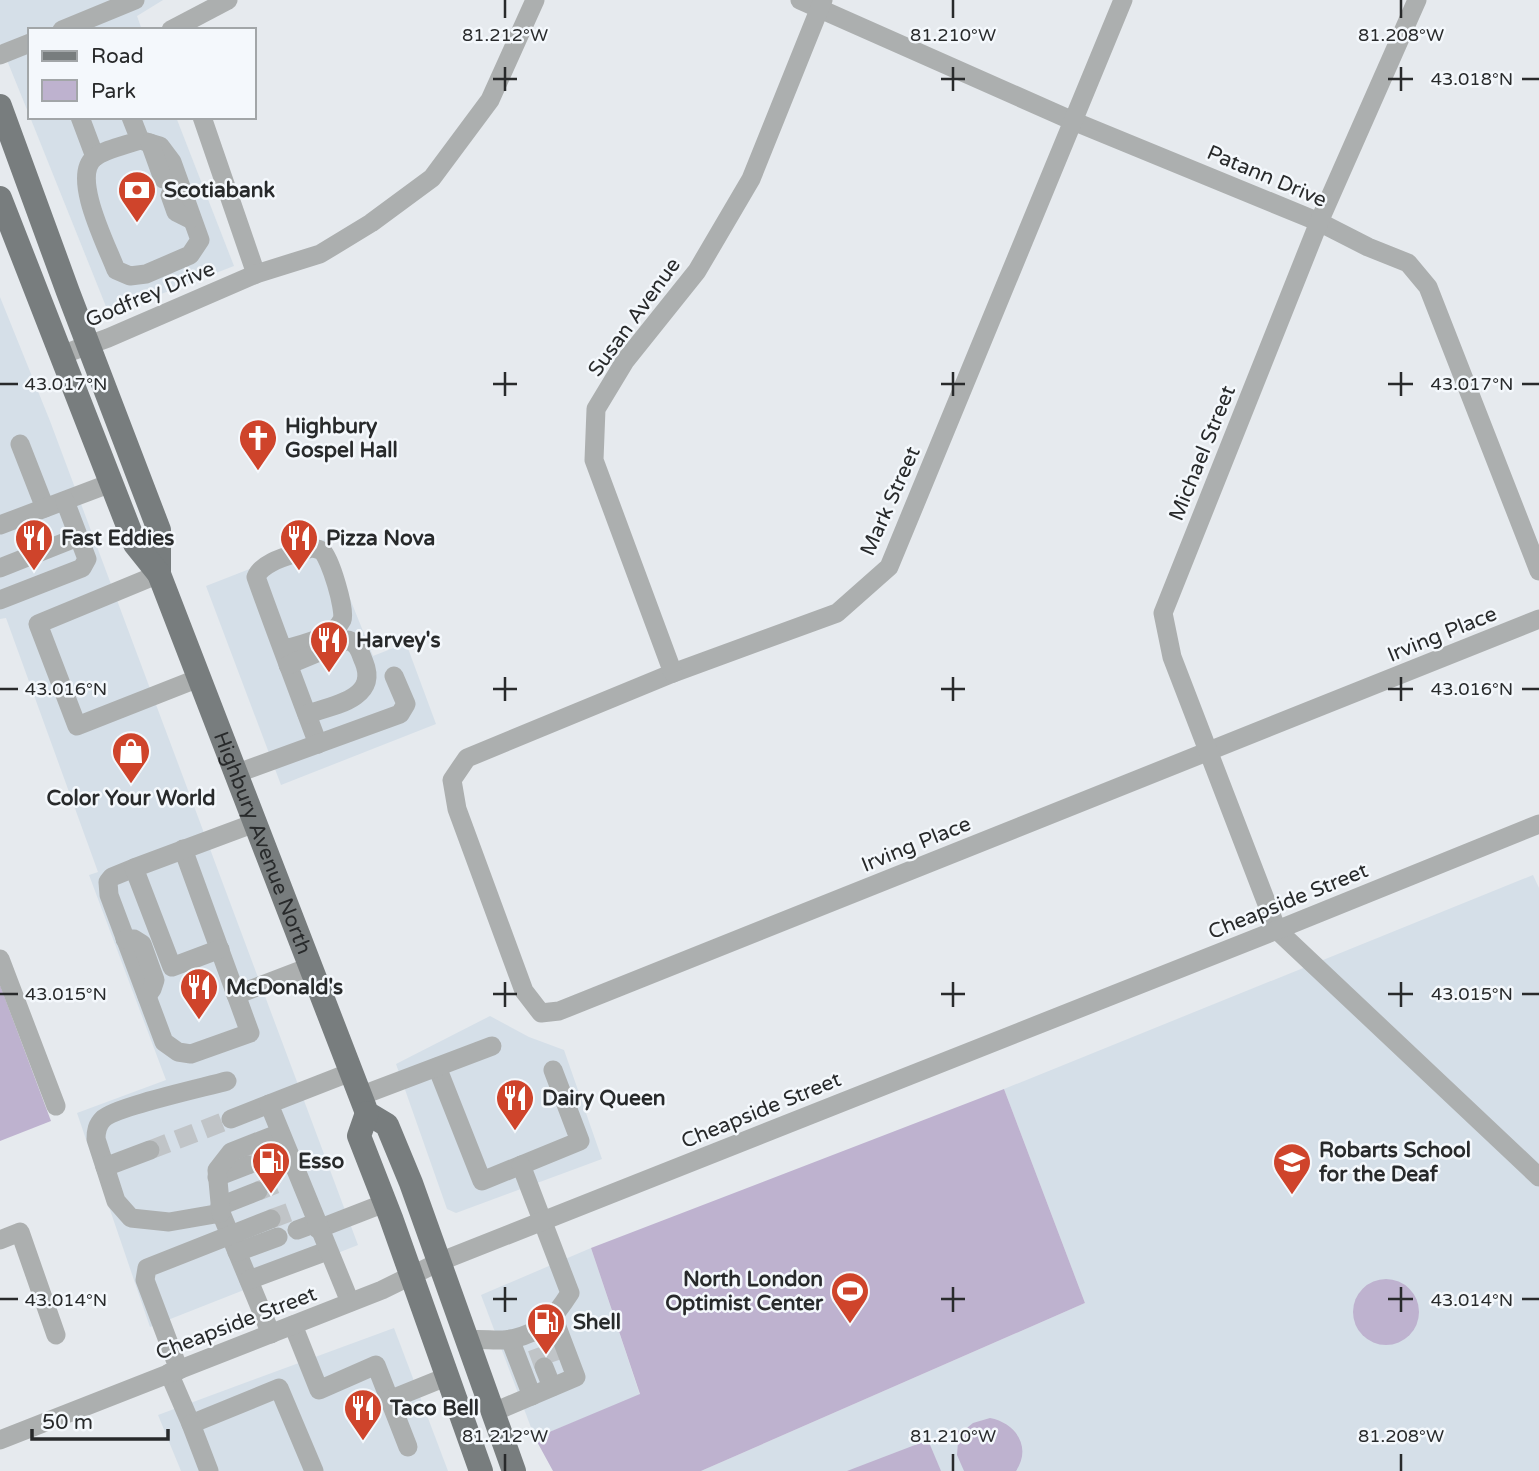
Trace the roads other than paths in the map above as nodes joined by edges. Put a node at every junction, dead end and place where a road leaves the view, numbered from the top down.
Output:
1 (135, 0) edge
2 (228, 0) edge
3 (535, 0) edge
4 (800, 0) edge
5 (1123, 0) edge
6 (1417, 0) edge
7 (821, 4) edge
8 (92, 16) edge
9 (66, 28) edge
10 (176, 28) edge
11 (28, 44) edge
12 (0, 55) edge
13 (0, 106) edge
14 (81, 119) edge
15 (132, 119) edge
16 (203, 119) edge
17 (1073, 121) junction
18 (145, 141) junction
19 (95, 157) junction
20 (0, 198) edge
21 (194, 221) junction
22 (1318, 222) junction
23 (256, 274) junction
24 (88, 345) junction
25 (61, 355) junction
26 (20, 444) dead end
27 (111, 483) junction
28 (65, 500) junction
29 (45, 508) junction
30 (0, 526) edge
31 (78, 537) junction
32 (0, 568) edge
33 (1539, 571) edge
34 (159, 574) junction
35 (0, 600) edge
36 (1539, 620) edge
37 (285, 657) junction
38 (673, 673) junction
39 (394, 676) dead end
40 (199, 678) junction
41 (307, 714) junction
42 (318, 744) junction
43 (1208, 752) junction
44 (235, 774) junction
45 (452, 780) joint
46 (255, 823) junction
47 (1539, 824) edge
48 (183, 849) junction
49 (134, 868) junction
50 (1277, 930) junction
51 (219, 949) junction
52 (0, 959) edge
53 (309, 967) junction
54 (236, 995) junction
55 (492, 1046) dead end
56 (437, 1067) junction
57 (553, 1070) dead end
58 (351, 1072) junction
59 (227, 1081) dead end
60 (269, 1104) junction
61 (364, 1105) junction
62 (56, 1106) dead end
63 (231, 1119) tunnel mouth
64 (278, 1147) junction
65 (150, 1150) tunnel mouth
66 (248, 1165) tunnel mouth
67 (521, 1165) junction
68 (105, 1167) junction
69 (217, 1177) junction
70 (1539, 1177) edge
71 (258, 1191) tunnel mouth
72 (385, 1203) junction
73 (220, 1209) junction
74 (314, 1219) junction
75 (293, 1221) tunnel mouth
76 (543, 1221) junction
77 (275, 1228) tunnel mouth
78 (0, 1240) edge
79 (233, 1243) junction
80 (327, 1251) junction
81 (439, 1262) junction
82 (410, 1276) junction
83 (249, 1280) junction
84 (350, 1302) junction
85 (293, 1325) junction
86 (543, 1333) junction
87 (271, 1334) junction
88 (56, 1335) dead end
89 (510, 1339) junction
90 (468, 1340) junction
91 (550, 1365) tunnel mouth
92 (174, 1372) junction
93 (446, 1377) junction
94 (558, 1385) junction
95 (532, 1396) junction
96 (389, 1400) junction
97 (494, 1412) junction
98 (191, 1424) junction
99 (0, 1440) edge
100 (408, 1447) dead end
101 (209, 1471) edge
102 (314, 1471) edge
103 (481, 1471) edge
104 (514, 1471) edge

1 - 8 street
2 - 10 street
3 - 23 street, Godfrey Drive
4 - 7 street, Patann Drive
5 - 17 street, Mark Street
6 - 22 street, Michael Street
7 - 17 street, Patann Drive
7 - 38 street, Susan Avenue
8 - 9 street
11 - 12 street
13 - 24 main road, Highbury Avenue North
14 - 19 street
15 - 18 street
16 - 23 street
17 - 22 street, Patann Drive
17 - 38 street, Mark Street
18 - 19 street
18 - 21 street
18 - 21 street
19 - 21 street
20 - 25 main road, Highbury Avenue North
22 - 33 street, Patann Drive
22 - 43 street, Michael Street
23 - 24 street, Godfrey Drive
24 - 25 street, Godfrey Drive
24 - 34 main road, Highbury Avenue North
25 - 27 main road, Highbury Avenue North
26 - 29 street
27 - 28 street
27 - 34 main road, Highbury Avenue North
28 - 29 street
28 - 31 street
29 - 30 street
31 - 32 street
31 - 35 street
34 - 40 main road, Highbury Avenue North
34 - 40 street
36 - 43 street, Irving Place
37 - 37 street
37 - 41 street
37 - 41 street
38 - 45 street, Mark Street
39 - 42 street
40 - 44 main road, Highbury Avenue North
41 - 42 street
42 - 44 street
43 - 45 street, Irving Place
43 - 50 street, Michael Street
44 - 46 main road, Highbury Avenue North
46 - 48 street
46 - 53 main road, Highbury Avenue North
47 - 50 street, Cheapside Street
48 - 49 street
48 - 51 street
49 - 51 street
49 - 54 street
50 - 70 street
50 - 76 street, Cheapside Street
51 - 54 street
52 - 62 street
53 - 54 street
53 - 58 main road, Highbury Avenue North
55 - 56 street
56 - 61 street
56 - 67 street
57 - 67 street
58 - 60 street
58 - 61 main road, Highbury Avenue North
59 - 68 street
60 - 63 street
60 - 64 street
61 - 72 main road, Highbury Avenue North
61 - 81 main road, Highbury Avenue North
64 - 69 street
64 - 74 street
65 - 68 street
66 - 69 street
67 - 76 street
68 - 73 street
69 - 73 street
71 - 73 street
72 - 74 street
72 - 82 main road, Highbury Avenue North
73 - 79 street
74 - 75 street
74 - 80 street
76 - 81 street, Cheapside Street
76 - 86 street
77 - 79 street
78 - 88 street
79 - 83 street
79 - 92 street
80 - 83 street
80 - 84 street
81 - 82 street, Cheapside Street
81 - 90 main road, Highbury Avenue North
82 - 84 street, Cheapside Street
82 - 93 main road, Highbury Avenue North
83 - 87 street
84 - 85 street, Cheapside Street
85 - 87 street, Cheapside Street
85 - 96 street
86 - 89 street
86 - 94 street
87 - 92 street, Cheapside Street
89 - 90 street
89 - 95 street
90 - 97 main road, Highbury Avenue North
91 - 94 street
92 - 98 street
92 - 99 street, Cheapside Street
93 - 96 street
93 - 103 main road, Highbury Avenue North
94 - 95 street
95 - 97 street
96 - 100 street
97 - 104 main road, Highbury Avenue North
98 - 101 street
98 - 102 street

